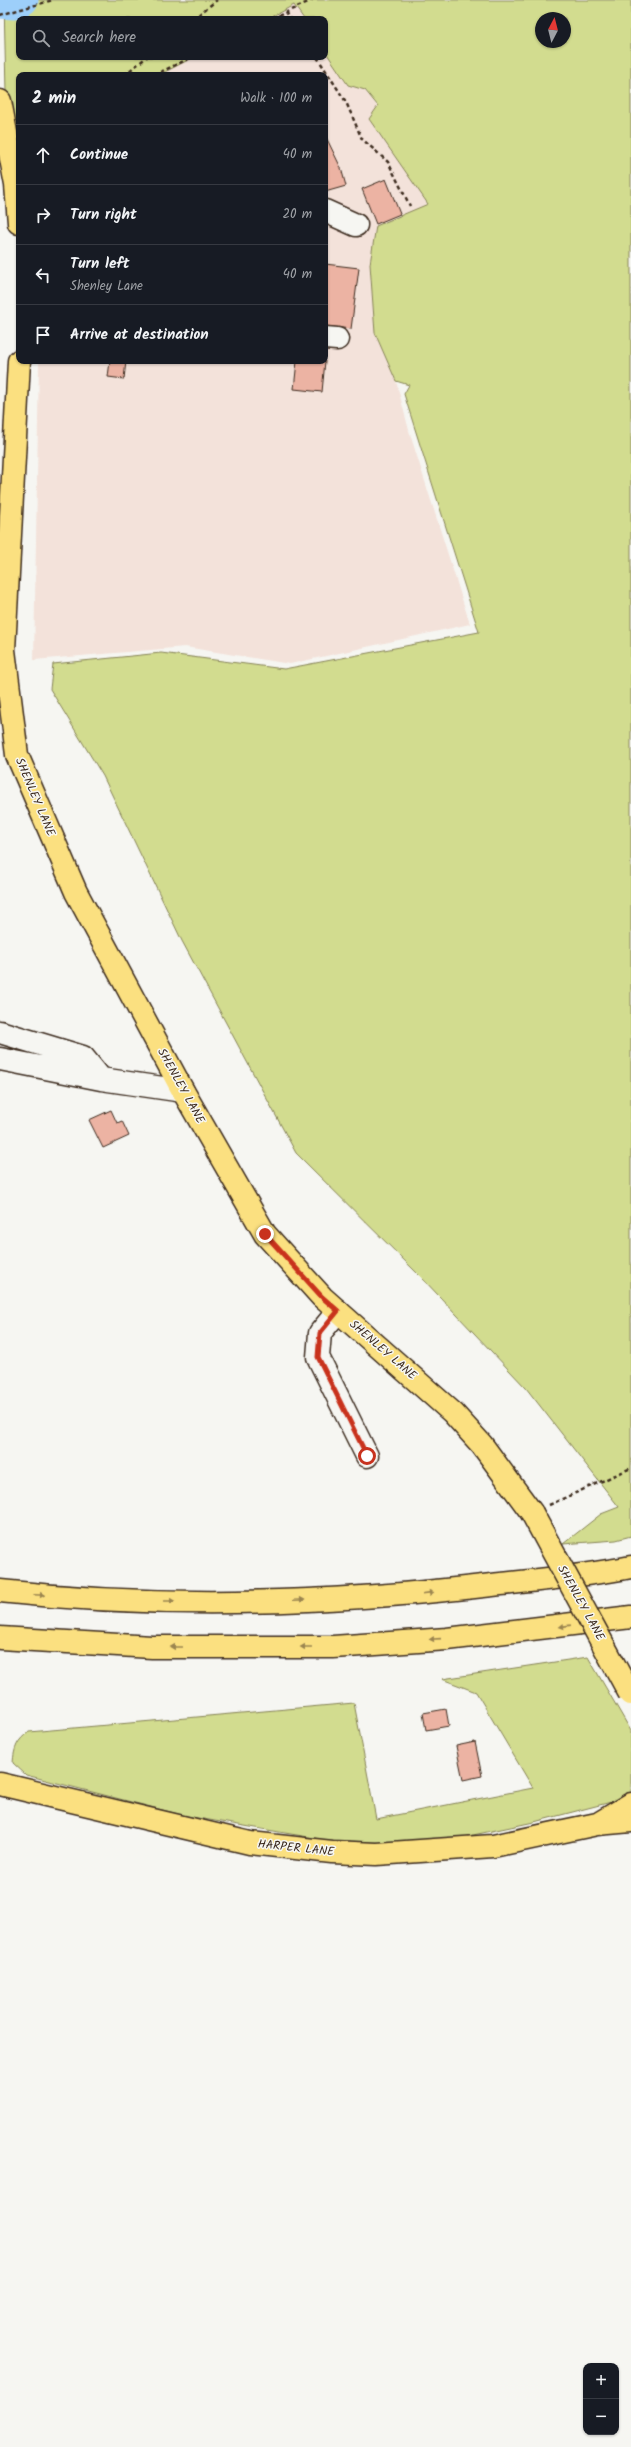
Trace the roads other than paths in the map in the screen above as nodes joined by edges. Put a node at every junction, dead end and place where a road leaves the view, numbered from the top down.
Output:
1 (0, 101) edge
2 (16, 178) edge
3 (328, 212) edge
4 (356, 225) dead end
5 (19, 364) edge
6 (0, 1032) edge
7 (0, 1060) edge
8 (101, 1080) junction
9 (182, 1091) junction
10 (338, 1311) junction
11 (367, 1456) dead end
12 (631, 1567) edge
13 (0, 1591) edge
14 (631, 1617) edge
15 (0, 1638) edge
16 (631, 1695) edge
17 (0, 1784) edge
18 (631, 1804) edge
19 (631, 1821) edge
20 (597, 1824) junction

1 - 2 main road
3 - 4 lane
5 - 9 main road, SHENLEY LANE
6 - 8 lane
7 - 8 lane
8 - 9 lane
9 - 10 main road, SHENLEY LANE
10 - 11 lane
10 - 16 main road, SHENLEY LANE, bridge
13 -> 12 main road
14 -> 15 main road
17 - 20 main road, HARPER LANE
18 - 20 main road, HARPER LANE
19 - 20 main road, HARPER LANE

